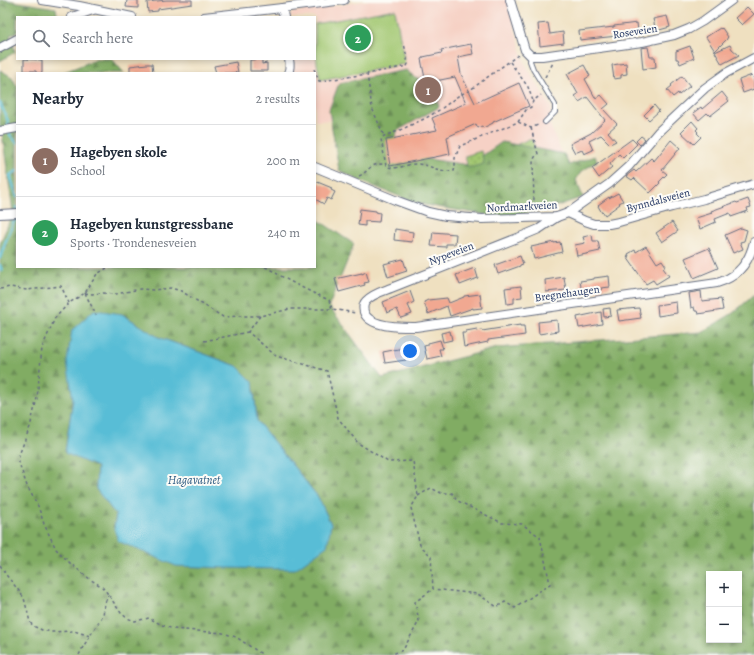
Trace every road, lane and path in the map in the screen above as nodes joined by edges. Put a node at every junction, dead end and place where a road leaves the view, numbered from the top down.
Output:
1 (42, 0) edge
2 (344, 0) edge
3 (510, 0) edge
4 (732, 0) edge
5 (282, 8) junction
6 (94, 9) junction
7 (75, 16) edge
8 (127, 16) edge
9 (213, 16) edge
10 (284, 16) edge
11 (16, 40) edge
12 (404, 43) dead end
13 (0, 48) edge
14 (525, 50) junction
15 (554, 54) junction
16 (531, 56) junction
17 (754, 58) edge
18 (289, 60) edge
19 (509, 61) junction
20 (314, 69) dead end
21 (288, 72) edge
22 (315, 72) edge
23 (316, 74) edge
24 (366, 74) junction
25 (542, 84) junction
26 (546, 91) junction
27 (533, 101) junction
28 (518, 122) junction
29 (545, 122) joint
30 (16, 128) edge
31 (531, 128) junction
32 (0, 131) edge
33 (384, 136) junction
34 (385, 164) junction
35 (316, 167) edge
36 (353, 183) junction
37 (754, 184) edge
38 (16, 213) edge
39 (568, 213) junction
40 (0, 214) edge
41 (539, 217) junction
42 (557, 217) junction
43 (754, 242) edge
44 (107, 268) edge
45 (268, 268) edge
46 (0, 289) edge
47 (85, 293) junction
48 (69, 303) junction
49 (332, 309) junction
50 (96, 315) dead end
51 (365, 315) junction
52 (260, 316) junction
53 (248, 332) junction
54 (204, 341) dead end
55 (418, 496) junction
56 (0, 565) edge
57 (433, 589) junction
58 (108, 595) junction
59 (90, 636) junction
60 (79, 655) edge
61 (263, 655) edge
62 (390, 655) edge

1 - 6 street
2 - 5 street
3 - 14 street
4 - 15 street, Roseveien
5 - 9 street
5 - 10 street
6 - 7 street
6 - 8 street
11 - 13 street
12 - 24 path
14 - 16 street
14 - 19 path
15 - 16 street, Roseveien
15 - 25 path
16 - 25 lane
17 - 39 street, Nordmarkveien
18 - 21 street
19 - 27 path
19 - 33 path
20 - 22 path
23 - 24 path
24 - 33 path
25 - 26 lane
26 - 27 path
26 - 29 lane
27 - 28 path
28 - 31 path
28 - 34 path
29 - 31 path
30 - 32 street
31 - 41 path
33 - 34 path
34 - 36 path
35 - 36 street, Nordmarkveien
36 - 41 street, Nordmarkveien
37 - 39 street, Bynndalsveien
38 - 40 street
39 - 42 street, Nordmarkveien
41 - 42 street, Nordmarkveien
42 - 51 street, Nypeveien
43 - 51 street, Bregnehaugen
44 - 47 path
45 - 49 path
46 - 48 path
47 - 48 path
47 - 50 path
47 - 52 path
48 - 58 path
49 - 51 path
49 - 52 path
52 - 53 path
53 - 54 path
53 - 55 path
55 - 57 path
55 - 57 path
56 - 59 path
57 - 62 path
58 - 59 path
58 - 61 path
59 - 60 path

